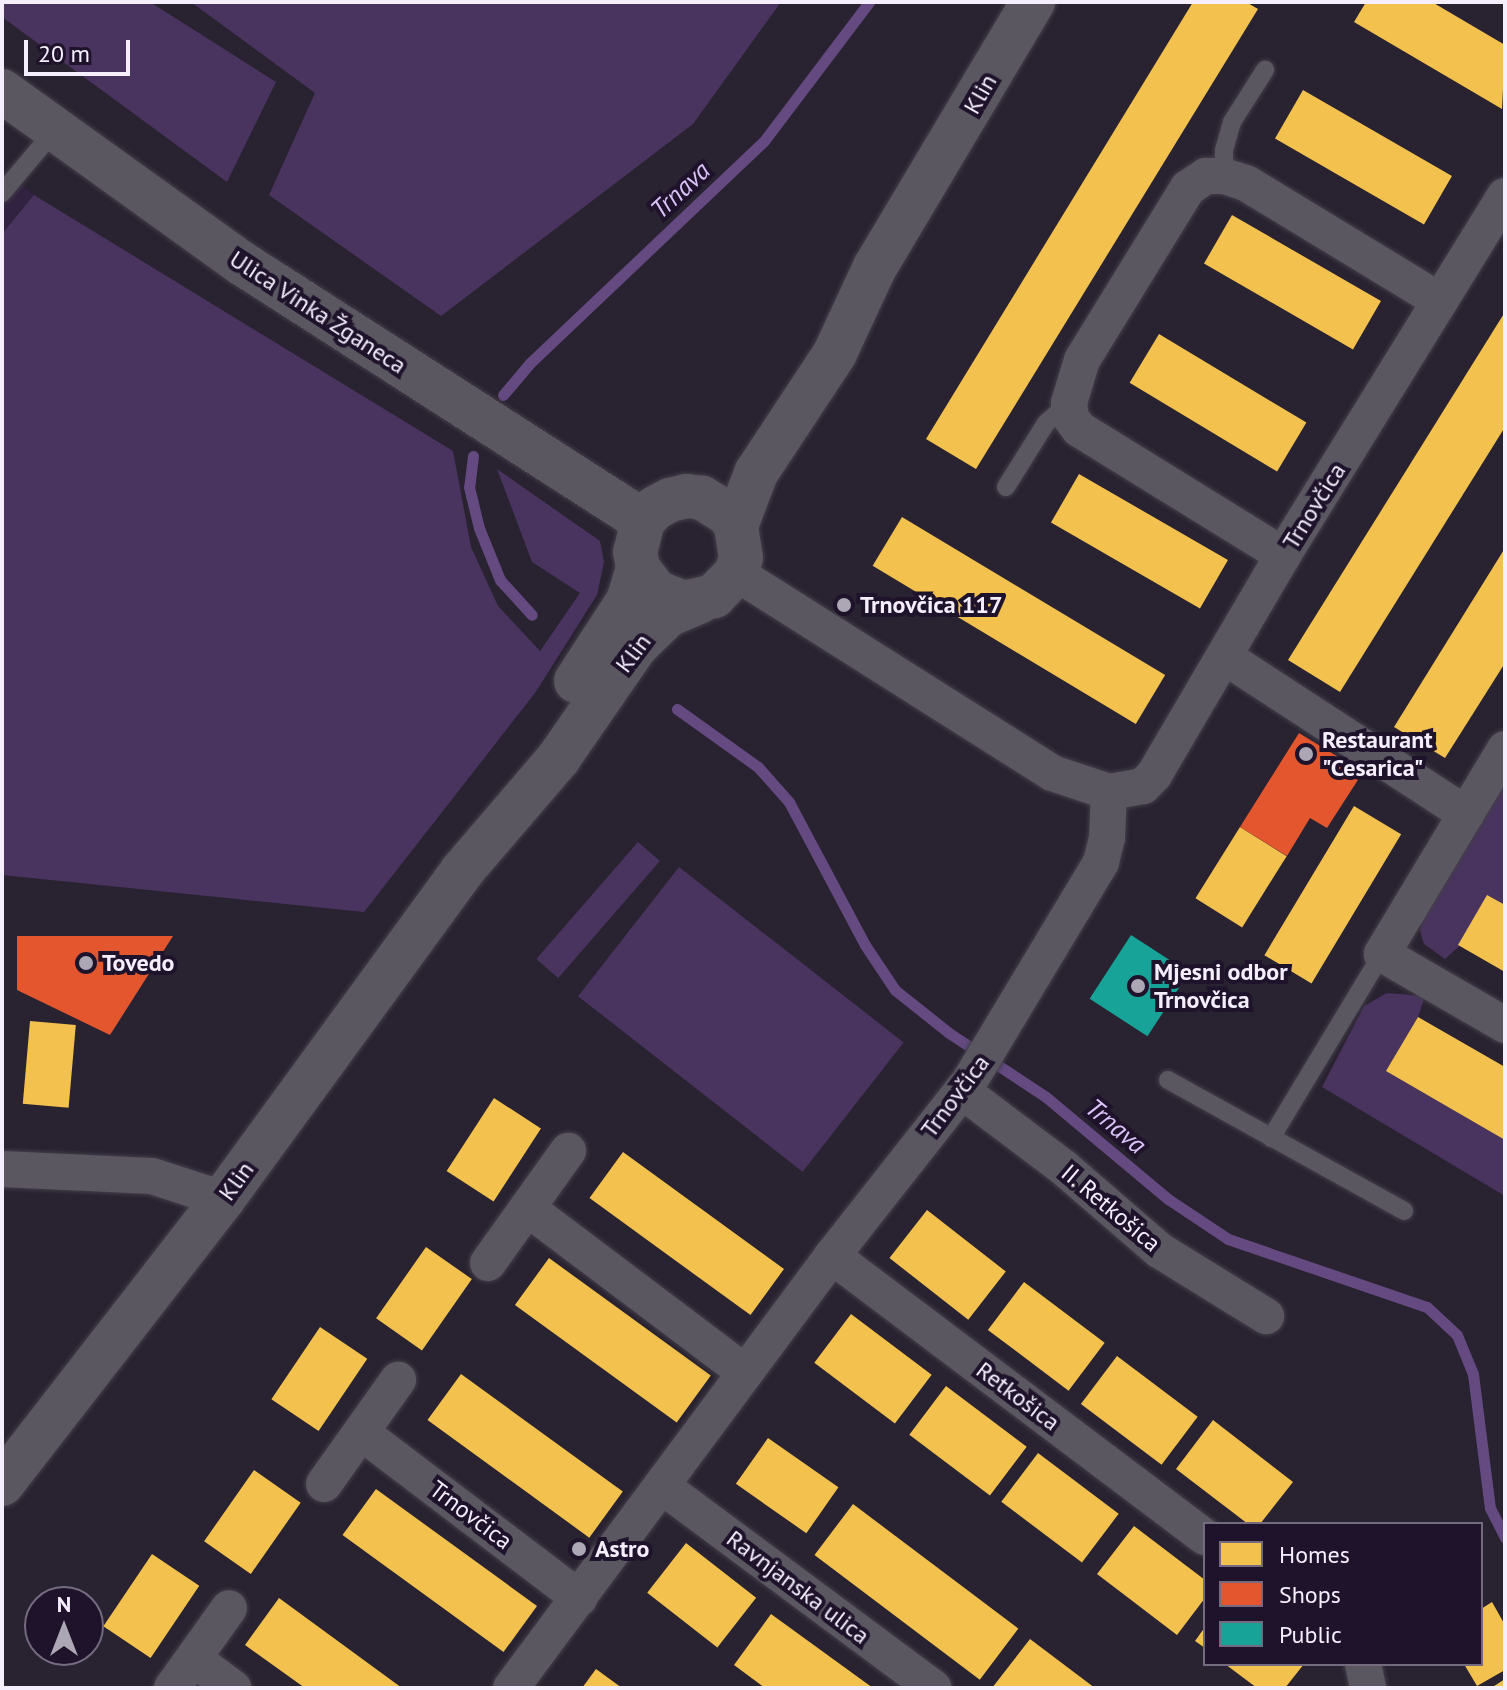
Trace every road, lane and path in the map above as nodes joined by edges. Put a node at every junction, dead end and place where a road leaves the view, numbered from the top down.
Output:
1 (1033, 2) edge
2 (1265, 70) dead end
3 (2, 91) edge
4 (54, 131) junction
5 (1224, 176) junction
6 (2, 193) edge
7 (1505, 196) edge
8 (875, 267) junction
9 (1440, 301) junction
10 (1069, 403) junction
11 (1006, 487) dead end
12 (687, 496) junction
13 (643, 521) junction
14 (736, 526) junction
15 (1283, 555) junction
16 (638, 568) junction
17 (736, 573) junction
18 (699, 602) junction
19 (1225, 657) junction
20 (1505, 749) edge
21 (1109, 792) junction
22 (1466, 814) junction
23 (462, 871) junction
24 (1382, 954) junction
25 (1505, 1025) edge
26 (1168, 1080) dead end
27 (965, 1086) junction
28 (1271, 1138) junction
29 (568, 1151) dead end
30 (2, 1169) edge
31 (223, 1199) junction
32 (527, 1208) junction
33 (1404, 1211) dead end
34 (832, 1256) junction
35 (488, 1263) dead end
36 (1266, 1316) dead end
37 (745, 1372) junction
38 (398, 1380) dead end
39 (362, 1433) junction
40 (2, 1484) edge
41 (324, 1484) dead end
42 (663, 1487) junction
43 (1203, 1535) edge
44 (579, 1598) junction
45 (229, 1608) dead end
46 (194, 1659) junction
47 (1363, 1666) edge
48 (172, 1688) edge
49 (233, 1688) edge
50 (511, 1688) edge
51 (934, 1688) edge
52 (1368, 1688) edge

1 - 8 street, Klin
2 - 5 lane
3 - 4 street, Ulica Vinka Žganeca
4 - 6 lane
4 - 13 street, Ulica Vinka Žganeca
5 - 9 street
5 - 10 street
7 - 9 street, Trnovčica
8 - 12 street, Klin
8 - 14 street, Klin
9 - 15 street, Trnovčica
10 - 11 lane
10 - 15 street
12 - 13 street
12 - 14 street
13 - 16 street
14 - 17 street
15 - 19 street, Trnovčica
16 - 18 street
16 - 23 street, Klin
17 - 18 street
17 - 21 street
18 - 23 street, Klin
19 - 21 street, Trnovčica
19 - 22 street
20 - 22 street
21 - 27 street, Trnovčica
22 - 24 street
23 - 31 street, Klin
24 - 25 street
24 - 28 lane
26 - 28 lane
27 - 34 street, Trnovčica
27 - 36 street, II. Retkošica
28 - 33 lane
29 - 32 street
30 - 31 street
31 - 40 street, Klin
32 - 35 street
32 - 37 street
34 - 37 street, Trnovčica
34 - 43 street, Retkošica
37 - 42 street, Trnovčica
38 - 39 street
39 - 41 street
39 - 44 street, Trnovčica
42 - 44 street, Trnovčica
42 - 51 street, Ravnjanska ulica
44 - 50 street, Trnovčica
45 - 46 street
46 - 48 street
46 - 49 street
47 - 52 street

